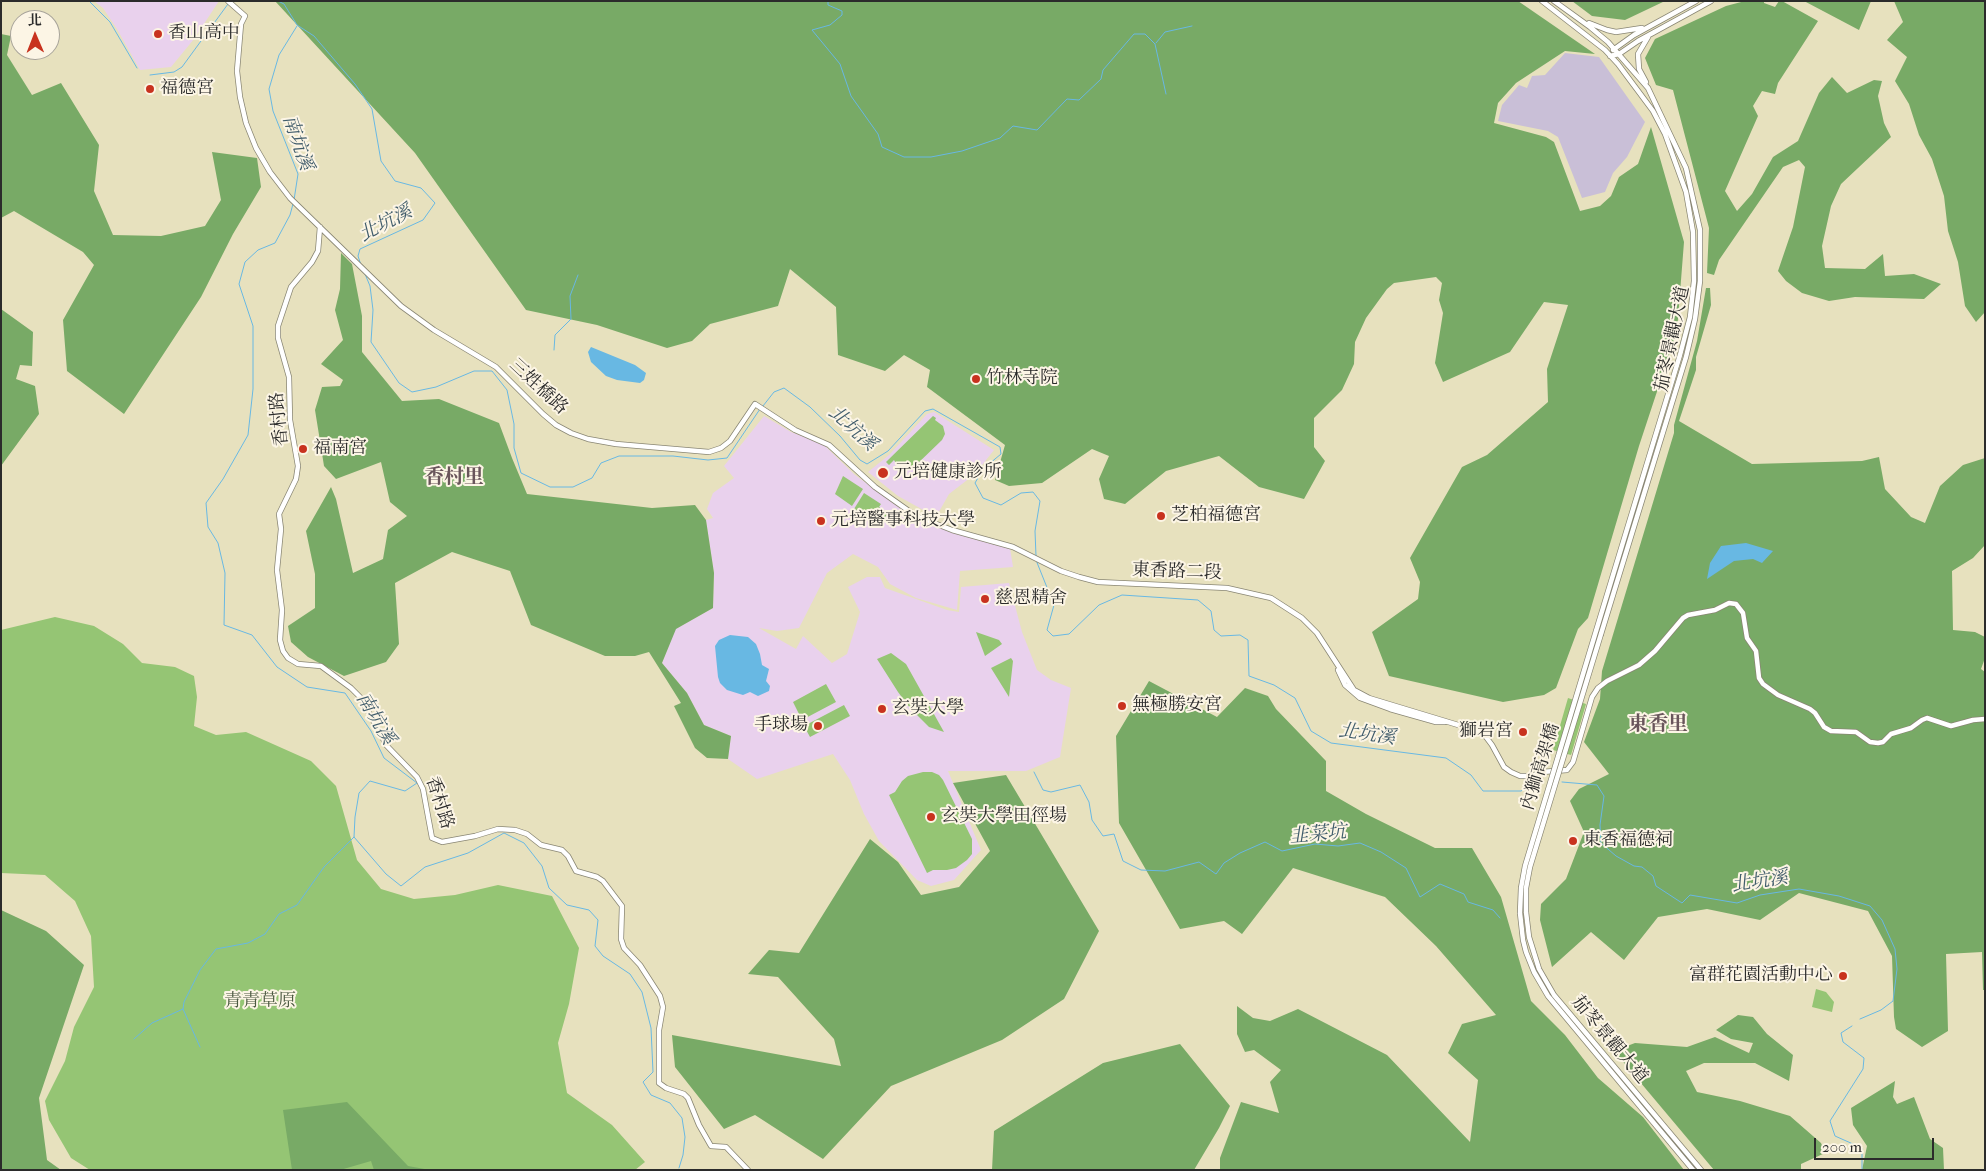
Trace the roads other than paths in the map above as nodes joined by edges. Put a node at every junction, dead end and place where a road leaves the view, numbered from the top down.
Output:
1 (228, 1) edge
2 (1542, 1) edge
3 (1554, 1) edge
4 (1696, 1) edge
5 (1710, 1) edge
6 (1577, 16) junction
7 (1648, 27) junction
8 (1651, 34) junction
9 (1614, 48) junction
10 (1618, 54) junction
11 (1610, 56) junction
12 (1648, 88) junction
13 (320, 227) junction
14 (1027, 555) joint
15 (1596, 631) joint
16 (1601, 634) joint
17 (1985, 719) edge
18 (1526, 912) joint
19 (1520, 913) joint
20 (748, 1170) edge
21 (1693, 1170) edge
22 (1701, 1170) edge

1 - 13 street
2 - 11 street, 茄苳景觀大道
3 - 6 street, 茄苳景觀大道
4 - 7 street
5 - 8 street
6 - 7 street
6 - 9 street, 茄苳景觀大道
7 - 9 street
8 - 10 street
8 - 12 street
9 - 10 street, 茄苳景觀大道
9 - 11 street
10 - 11 street
10 - 12 street, 茄苳景觀大道
11 - 15 street, 茄苳景觀大道
12 - 16 street, 茄苳景觀大道
13 - 14 street, 三姓橋路
13 - 20 street, 香村路
14 - 17 street, 東香路二段
15 - 19 street, 內獅高架橋, bridge
16 - 18 street, 內獅高架橋, bridge
18 - 22 street, 茄苳景觀大道
19 - 21 street, 茄苳景觀大道

